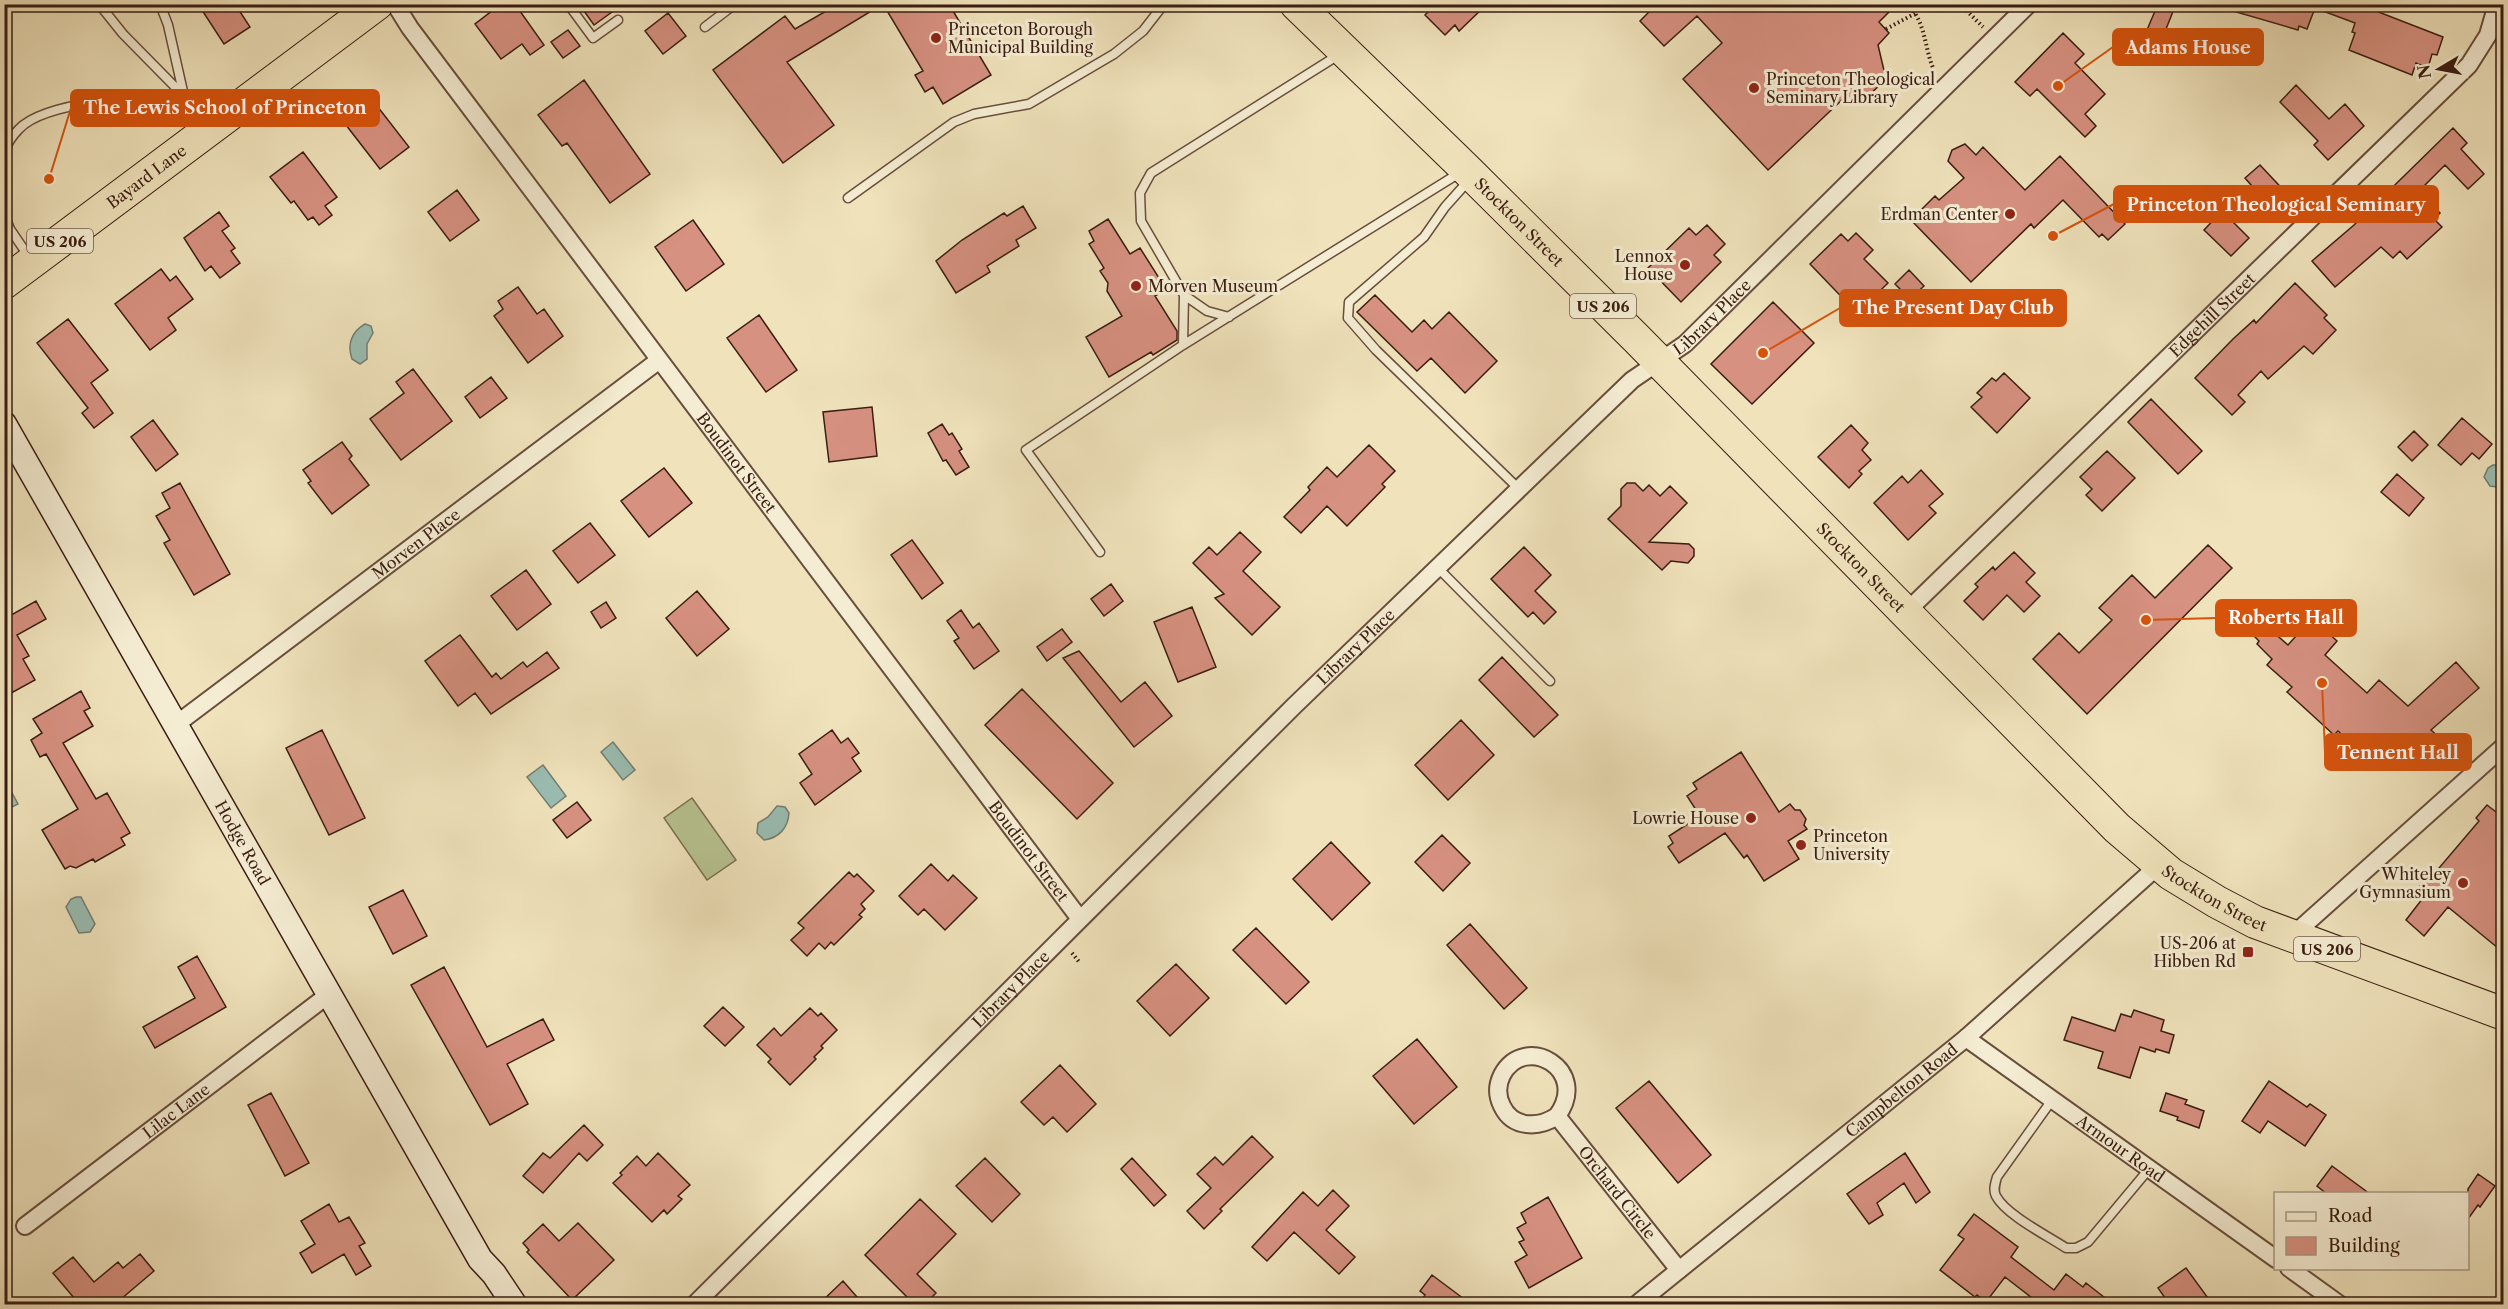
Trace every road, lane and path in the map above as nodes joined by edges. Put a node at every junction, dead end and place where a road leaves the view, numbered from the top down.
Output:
1 (99, 4) edge
2 (160, 4) edge
3 (377, 4) edge
4 (395, 4) edge
5 (568, 4) edge
6 (735, 4) edge
7 (1164, 4) edge
8 (1296, 4) edge
9 (1911, 4) edge
10 (1960, 4) edge
11 (2029, 4) edge
12 (2498, 4) edge
13 (2504, 6) edge
14 (1916, 13) junction
15 (618, 20) dead end
16 (705, 27) dead end
17 (1886, 29) dead end
18 (1994, 39) junction
19 (1345, 50) junction
20 (1943, 89) junction
21 (184, 96) junction
22 (207, 130) junction
23 (4, 152) edge
24 (1470, 172) junction
25 (848, 198) dead end
26 (4, 214) edge
27 (33, 262) junction
28 (4, 283) edge
29 (1184, 294) junction
30 (1229, 317) junction
31 (1183, 345) junction
32 (658, 361) junction
33 (1659, 362) junction
34 (4, 424) edge
35 (1519, 489) junction
36 (1100, 552) dead end
37 (1438, 567) junction
38 (1905, 613) junction
39 (1550, 681) dead end
40 (174, 726) junction
41 (2504, 746) edge
42 (2159, 865) junction
43 (1080, 919) junction
44 (2292, 936) junction
45 (1072, 952) dead end
46 (1080, 963) dead end
47 (328, 995) junction
48 (2504, 1014) edge
49 (1966, 1038) junction
50 (2052, 1100) junction
51 (1557, 1116) junction
52 (2149, 1169) junction
53 (25, 1226) dead end
54 (2274, 1258) edge
55 (480, 1259) junction
56 (1679, 1270) junction
57 (2290, 1270) edge
58 (496, 1305) edge
59 (514, 1305) edge
60 (695, 1305) edge
61 (1637, 1305) edge
62 (2339, 1305) edge

1 - 21 lane
2 - 21 lane
3 - 22 highway, Bayard Lane / US 206
4 - 32 street, Boudinot Street
5 - 15 lane
6 - 16 lane
7 - 25 lane
8 - 19 highway, Stockton Street / US 206
9 - 14 path
10 - 18 path
11 - 18 street, Library Place
12 - 13 street
12 - 38 street, Edgehill Street
14 - 17 path
14 - 20 path
18 - 20 street, Library Place
19 - 24 highway, Stockton Street / US 206
19 - 29 lane
20 - 33 street, Library Place
21 - 22 lane
21 - 23 lane
22 - 27 highway, Bayard Lane / US 206
24 - 30 lane
24 - 33 highway, Stockton Street / US 206
24 - 35 lane
26 - 27 lane
27 - 28 highway, Bayard Lane / US 206
29 - 30 lane
29 - 31 lane
30 - 31 lane
31 - 36 lane
32 - 40 street, Morven Place
32 - 43 street, Boudinot Street
33 - 35 street, Library Place
33 - 38 highway, Stockton Street / US 206
34 - 40 street, Hodge Road
35 - 37 street, Library Place
37 - 39 lane
37 - 43 street, Library Place
38 - 42 highway, Stockton Street / US 206
40 - 47 street, Hodge Road
41 - 44 street
42 - 44 highway, Stockton Street / US 206
42 - 49 street, Campbelton Road
43 - 60 street, Library Place
44 - 48 highway, Stockton Street / US 206
45 - 46 path
47 - 53 street, Lilac Lane
47 - 55 street, Hodge Road
49 - 50 street, Armour Road
49 - 56 street, Campbelton Road
50 - 52 street, Armour Road
50 - 52 lane
51 - 51 street
51 - 56 street, Orchard Circle
52 - 54 street, Armour Road
55 - 58 street, Hodge Road
55 - 59 street, Hodge Road
56 - 61 street, Campbelton Road
57 - 62 street

